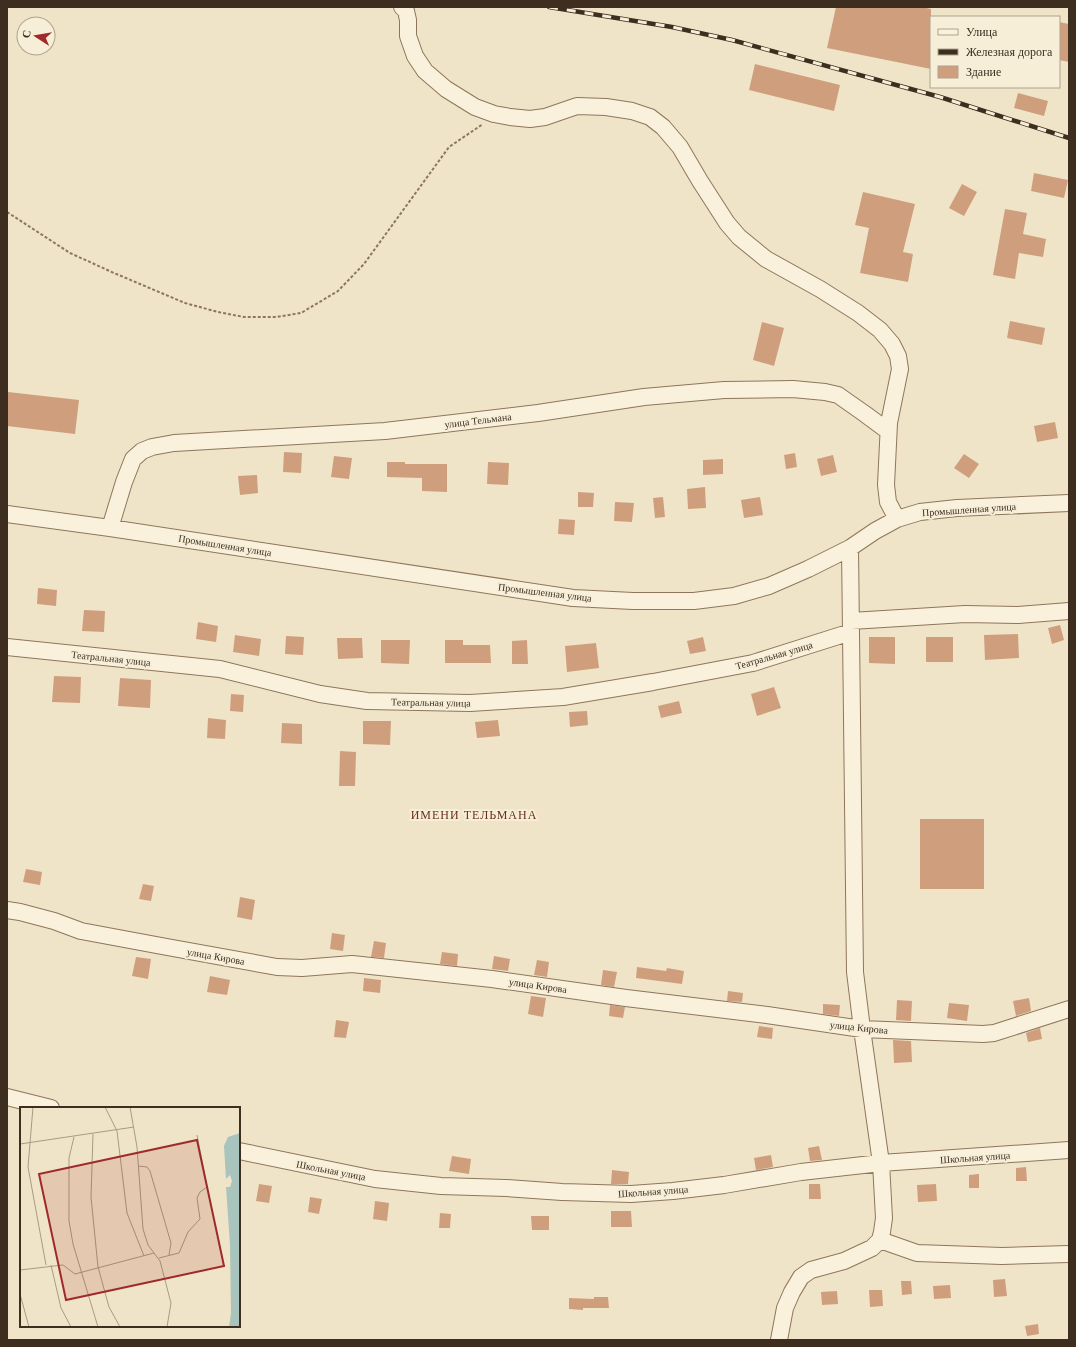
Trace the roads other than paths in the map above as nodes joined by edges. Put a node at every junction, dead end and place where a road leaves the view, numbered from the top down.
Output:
1 (402, 7) edge
2 (888, 431) junction
3 (1069, 503) edge
4 (7, 514) edge
5 (897, 519) junction
6 (110, 528) junction
7 (850, 548) junction
8 (1069, 611) edge
9 (851, 627) junction
10 (7, 647) edge
11 (7, 910) edge
12 (1069, 1009) edge
13 (862, 1029) junction
14 (7, 1097) edge
15 (47, 1107) edge
16 (1069, 1150) edge
17 (240, 1151) edge
18 (881, 1163) junction
19 (880, 1240) junction
20 (1069, 1254) edge
21 (779, 1340) edge

1 - 2 street
2 - 5 street
2 - 6 street, улица Тельмана
3 - 5 street, Промышленная улица
4 - 6 street, Промышленная улица
5 - 7 street, Промышленная улица
6 - 7 street, Промышленная улица
7 - 9 street
8 - 9 street, Театральная улица
9 - 10 street, Театральная улица
9 - 13 street
11 - 13 street, улица Кирова
12 - 13 street, улица Кирова
13 - 18 street
14 - 15 street
16 - 18 street, Школьная улица
17 - 18 street, Школьная улица
18 - 19 street
19 - 20 street
19 - 21 street

